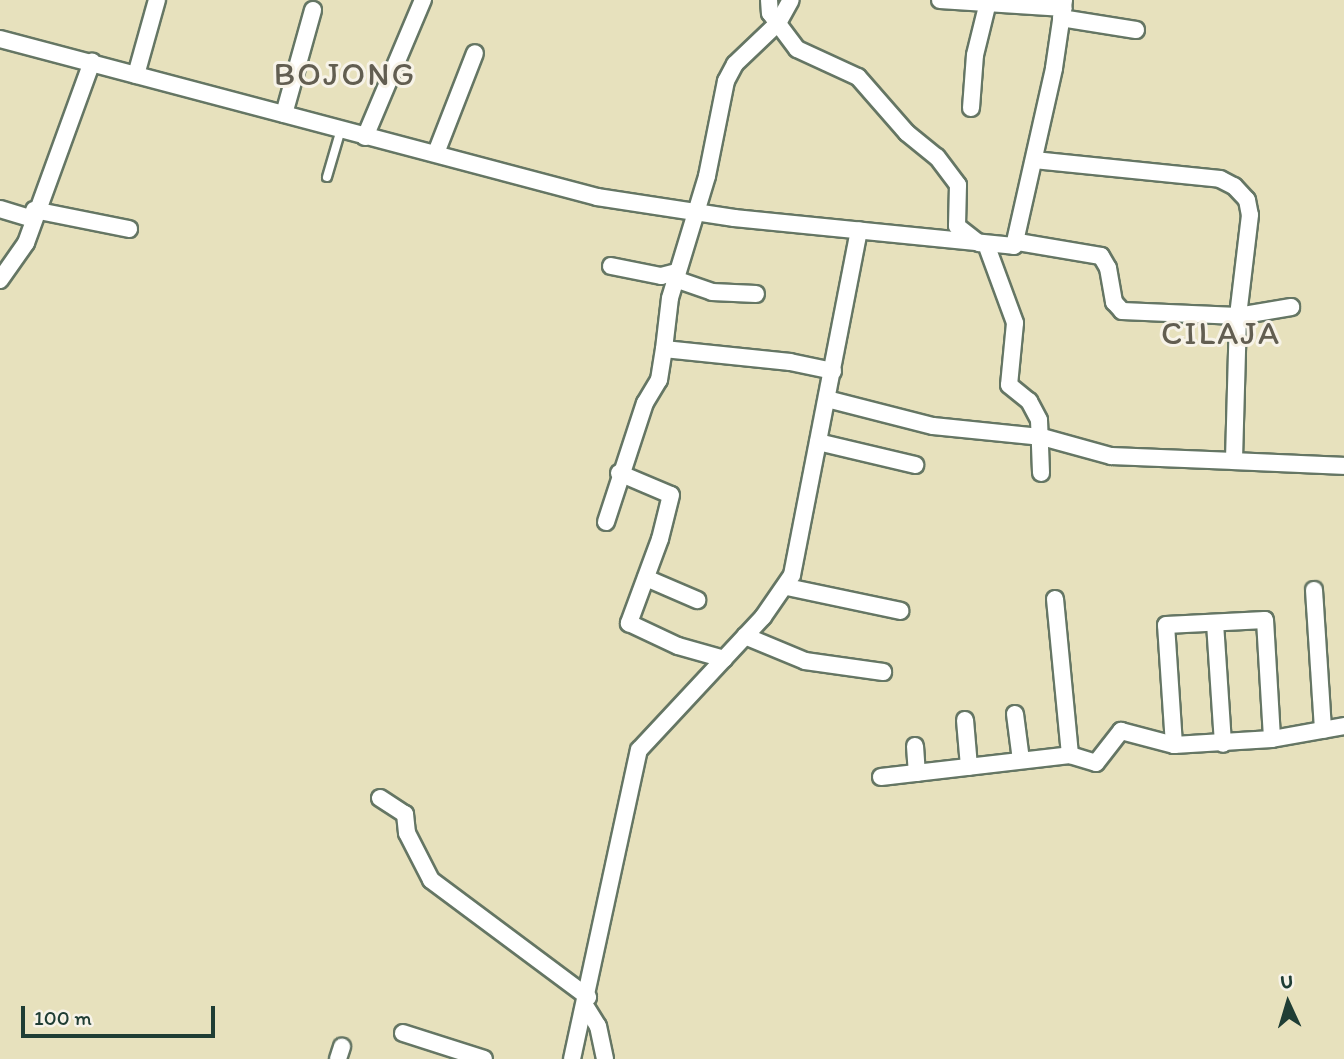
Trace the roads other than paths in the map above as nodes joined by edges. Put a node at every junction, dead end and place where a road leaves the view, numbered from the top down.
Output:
1 (157, 0) edge
2 (423, 0) edge
3 (769, 0) edge
4 (791, 0) edge
5 (940, 0) edge
6 (988, 2) junction
7 (1063, 9) edge
8 (313, 10) dead end
9 (778, 23) junction
10 (1136, 30) dead end
11 (0, 39) edge
12 (475, 53) dead end
13 (92, 62) junction
14 (136, 75) junction
15 (971, 108) dead end
16 (284, 114) junction
17 (341, 129) junction
18 (365, 137) junction
19 (436, 153) junction
20 (1034, 160) junction
21 (327, 177) dead end
22 (0, 209) edge
23 (696, 212) junction
24 (33, 214) junction
25 (129, 229) dead end
26 (859, 230) junction
27 (1018, 242) junction
28 (982, 243) junction
29 (611, 266) dead end
30 (676, 275) junction
31 (0, 280) edge
32 (756, 294) dead end
33 (1291, 307) dead end
34 (1238, 316) junction
35 (664, 349) junction
36 (833, 371) junction
37 (827, 399) junction
38 (1042, 437) junction
39 (818, 442) junction
40 (1234, 461) junction
41 (915, 465) dead end
42 (1344, 466) edge
43 (619, 473) junction
44 (1041, 473) dead end
45 (606, 523) dead end
46 (646, 578) junction
47 (787, 587) junction
48 (1314, 590) dead end
49 (1055, 599) dead end
50 (697, 600) dead end
51 (901, 611) dead end
52 (1215, 623) junction
53 (745, 636) junction
54 (724, 659) junction
55 (883, 672) dead end
56 (1015, 714) dead end
57 (965, 720) dead end
58 (1344, 726) edge
59 (1323, 730) junction
60 (1272, 739) junction
61 (1223, 744) junction
62 (1174, 745) junction
63 (915, 746) dead end
64 (1070, 755) junction
65 (1021, 760) junction
66 (968, 767) junction
67 (917, 772) junction
68 (881, 777) dead end
69 (380, 798) dead end
70 (587, 1002) junction
71 (403, 1033) dead end
72 (484, 1059) edge
73 (572, 1059) edge
74 (605, 1059) edge

1 - 14 street
2 - 18 street
3 - 9 street
4 - 9 street
5 - 6 street
6 - 7 street
6 - 15 street
7 - 10 street
7 - 20 street
8 - 16 street
9 - 23 street
9 - 28 street
11 - 13 street
12 - 19 street
13 - 14 street
13 - 24 street
14 - 16 street
16 - 17 street
17 - 18 street
17 - 21 lane
18 - 19 street
19 - 23 street
20 - 27 street
20 - 34 street
22 - 24 street
23 - 26 street
23 - 30 street
24 - 25 street
24 - 31 street
26 - 28 street
26 - 36 street
27 - 28 street
27 - 34 street
28 - 38 street
29 - 30 street
30 - 32 street
30 - 35 street
33 - 34 street
34 - 40 street
35 - 36 street
35 - 43 street
36 - 37 street
37 - 38 street
37 - 39 street
38 - 40 street
38 - 44 street
39 - 41 street
39 - 47 street
40 - 42 street
43 - 45 street
43 - 46 street
46 - 50 street
46 - 54 street
47 - 51 street
47 - 53 street
48 - 59 street
49 - 64 street
52 - 60 street
52 - 61 street
52 - 62 street
53 - 54 street
53 - 55 street
54 - 70 street
56 - 65 street
57 - 66 street
58 - 59 street
59 - 60 street
60 - 61 street
61 - 62 street
62 - 64 street
63 - 67 street
64 - 65 street
65 - 66 street
66 - 67 street
67 - 68 street
69 - 70 street
70 - 73 street
70 - 74 street
71 - 72 street

